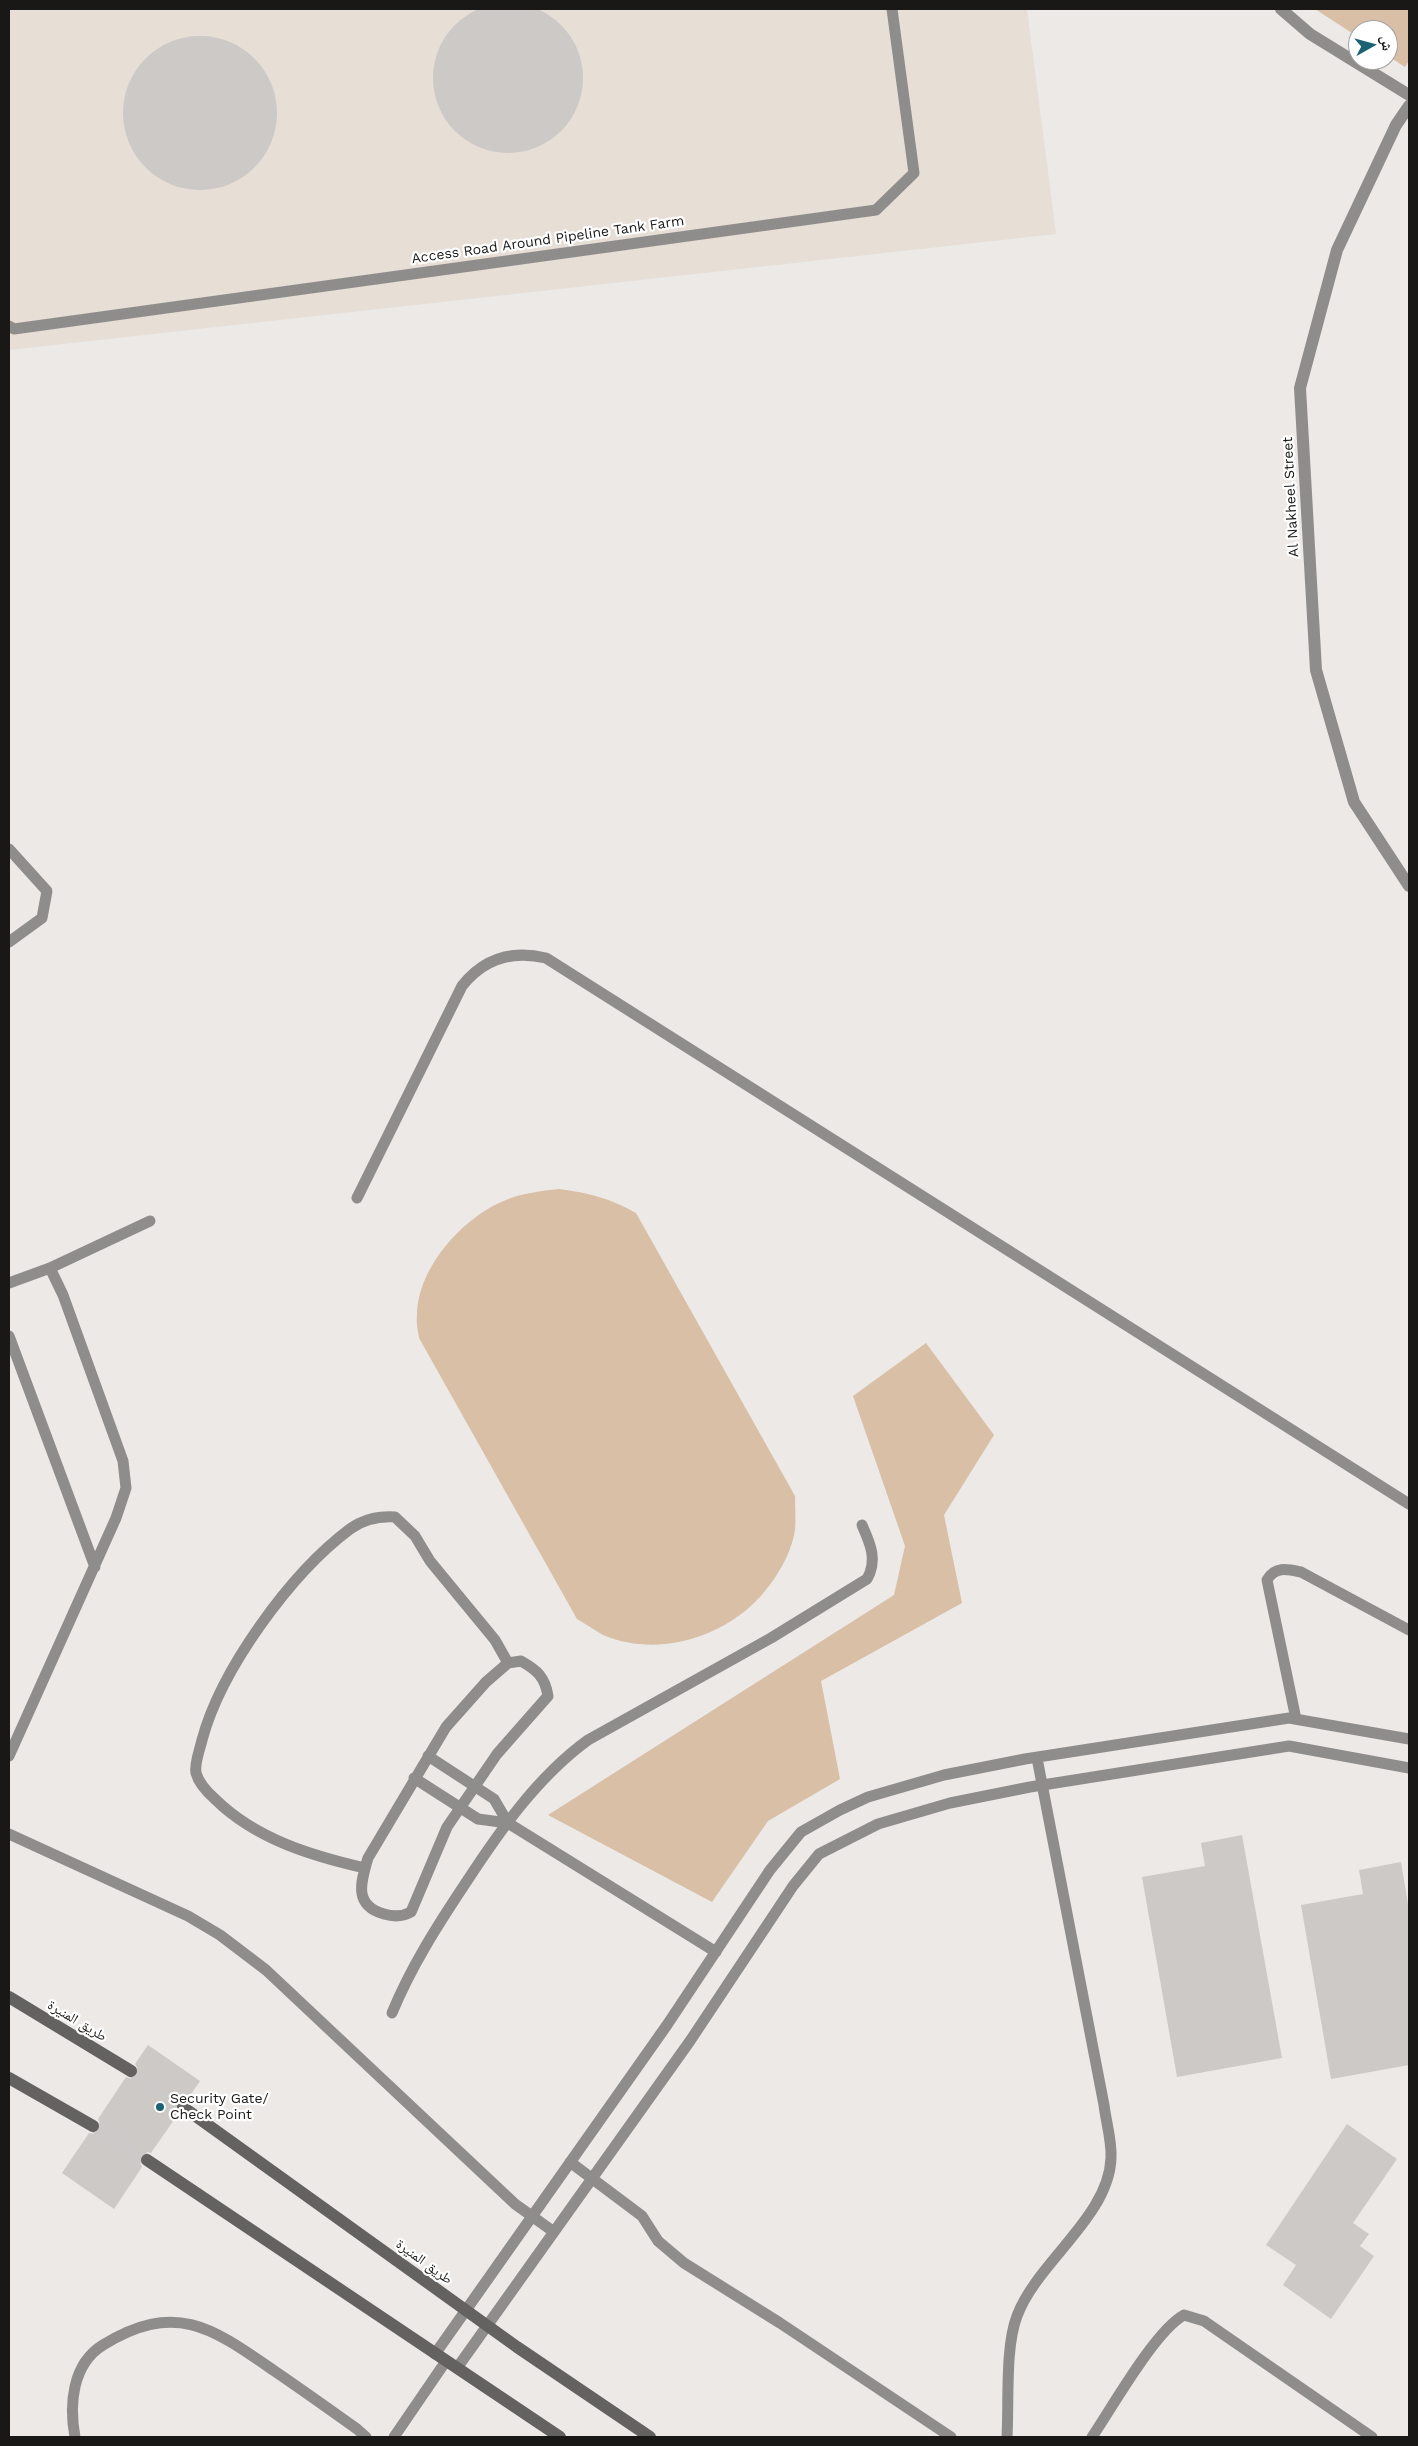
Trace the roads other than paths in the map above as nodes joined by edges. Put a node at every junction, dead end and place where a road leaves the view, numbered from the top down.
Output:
1 (892, 9) edge
2 (1281, 9) edge
3 (1409, 95) edge
4 (1409, 106) edge
5 (9, 326) edge
6 (9, 849) edge
7 (1409, 886) edge
8 (9, 942) edge
9 (357, 1198) dead end
10 (150, 1220) dead end
11 (50, 1268) junction
12 (9, 1283) edge
13 (9, 1336) edge
14 (1409, 1504) edge
15 (862, 1525) dead end
16 (94, 1567) junction
17 (1409, 1630) edge
18 (508, 1663) junction
19 (1296, 1719) junction
20 (1409, 1739) edge
21 (9, 1756) edge
22 (428, 1756) junction
23 (1037, 1758) junction
24 (1409, 1768) edge
25 (414, 1778) junction
26 (1042, 1785) junction
27 (475, 1787) junction
28 (460, 1808) junction
29 (508, 1823) junction
30 (9, 1834) edge
31 (365, 1868) junction
32 (716, 1952) junction
33 (9, 1997) edge
34 (392, 2013) dead end
35 (131, 2070) tunnel mouth
36 (9, 2078) edge
37 (183, 2107) tunnel mouth
38 (94, 2126) tunnel mouth
39 (147, 2160) tunnel mouth
40 (570, 2162) junction
41 (592, 2178) junction
42 (531, 2216) junction
43 (554, 2232) junction
44 (465, 2310) junction
45 (487, 2326) junction
46 (435, 2354) junction
47 (452, 2364) junction
48 (75, 2437) edge
49 (366, 2437) edge
50 (394, 2437) edge
51 (560, 2437) edge
52 (650, 2437) edge
53 (951, 2437) edge
54 (1007, 2437) edge
55 (1092, 2437) edge
56 (1372, 2437) edge

1 - 5 lane, Access Road Around Pipeline Tank Farm
2 - 3 street
4 - 7 street, Al Nakheel Street
6 - 8 lane
9 - 14 lane
10 - 11 lane
11 - 12 lane
11 - 16 lane
13 - 16 lane
15 - 29 lane
16 - 21 lane
17 - 19 lane
18 - 22 lane
18 - 27 lane
18 - 31 lane
19 - 20 lane
19 - 23 lane
22 - 25 lane
22 - 27 lane
23 - 26 lane
23 - 32 lane
24 - 26 lane
25 - 28 lane
25 - 31 lane
26 - 41 lane
26 - 54 lane
27 - 28 lane
27 - 29 lane
28 - 29 lane
28 - 31 lane
29 - 32 lane
29 - 34 lane
30 - 42 lane
32 - 40 lane
33 - 35 street, طريق المنيرة
36 - 38 street
37 - 44 street, طريق المنيرة
39 - 46 street
40 - 41 lane
40 - 42 lane
41 - 43 lane
41 - 53 lane
42 - 43 lane
42 - 44 lane
43 - 45 lane
44 - 45 street, طريق المنيرة
44 - 46 lane
45 - 47 lane
45 - 52 street, طريق المنيرة
46 - 47 street
47 - 50 lane
47 - 51 street
48 - 49 lane
55 - 56 lane

